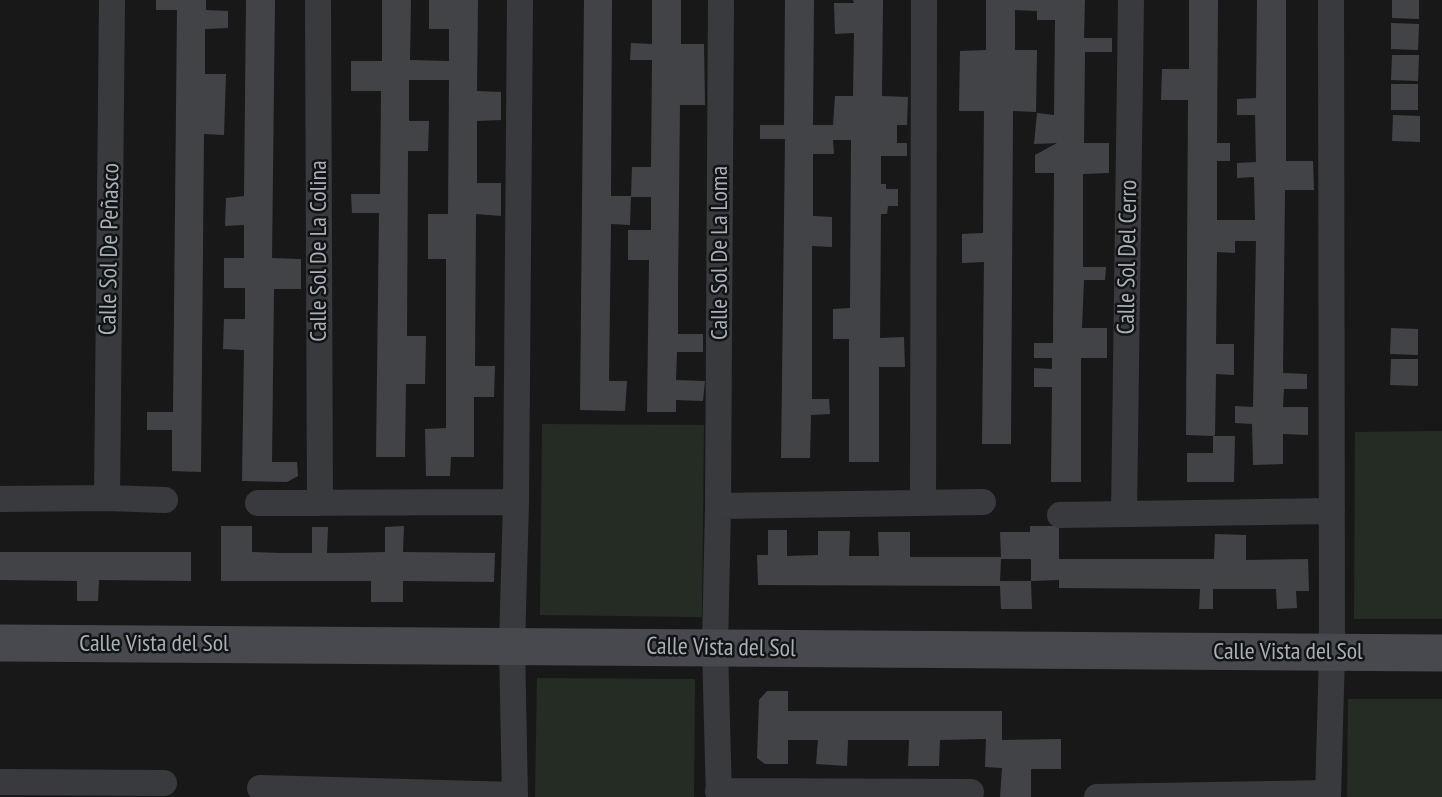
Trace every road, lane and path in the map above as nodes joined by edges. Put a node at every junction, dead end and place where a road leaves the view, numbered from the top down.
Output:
1 (112, 0) edge
2 (318, 0) edge
3 (520, 0) edge
4 (721, 0) edge
5 (924, 0) edge
6 (1131, 0) edge
7 (1331, 0) edge
8 (107, 498) junction
9 (0, 499) edge
10 (165, 500) dead end
11 (516, 502) junction
12 (983, 502) dead end
13 (258, 503) dead end
14 (320, 503) junction
15 (923, 503) junction
16 (718, 506) junction
17 (1332, 511) junction
18 (1124, 514) junction
19 (1060, 515) dead end
20 (0, 643) edge
21 (512, 645) junction
22 (715, 648) junction
23 (1332, 653) junction
24 (1442, 653) edge
25 (0, 782) edge
26 (164, 783) dead end
27 (260, 788) dead end
28 (109, 790) edge
29 (971, 792) dead end
30 (311, 793) edge
31 (719, 794) edge
32 (918, 794) edge
33 (1328, 795) edge
34 (515, 796) edge
35 (1113, 797) edge

1 - 8 street, Calle Sol De Peñasco
2 - 14 street, Calle Sol De La Colina
3 - 11 street
4 - 16 street, Calle Sol De La Loma
5 - 15 street
6 - 18 street, Calle Sol Del Cerro
7 - 17 street
8 - 9 street
8 - 10 street
11 - 14 street
11 - 21 street
12 - 15 street
13 - 14 street
15 - 16 street
16 - 22 street, Calle Sol De La Loma
17 - 18 street
17 - 23 street
18 - 19 street
20 - 21 street, Calle Vista del Sol
21 - 22 street, Calle Vista del Sol
21 - 34 street
22 - 23 street, Calle Vista del Sol
22 - 31 street, Calle Sol De La Loma
23 - 24 street, Calle Vista del Sol
23 - 33 street
25 - 28 street
26 - 28 street
27 - 30 street
29 - 32 street
30 - 34 street
31 - 32 street
33 - 35 street

